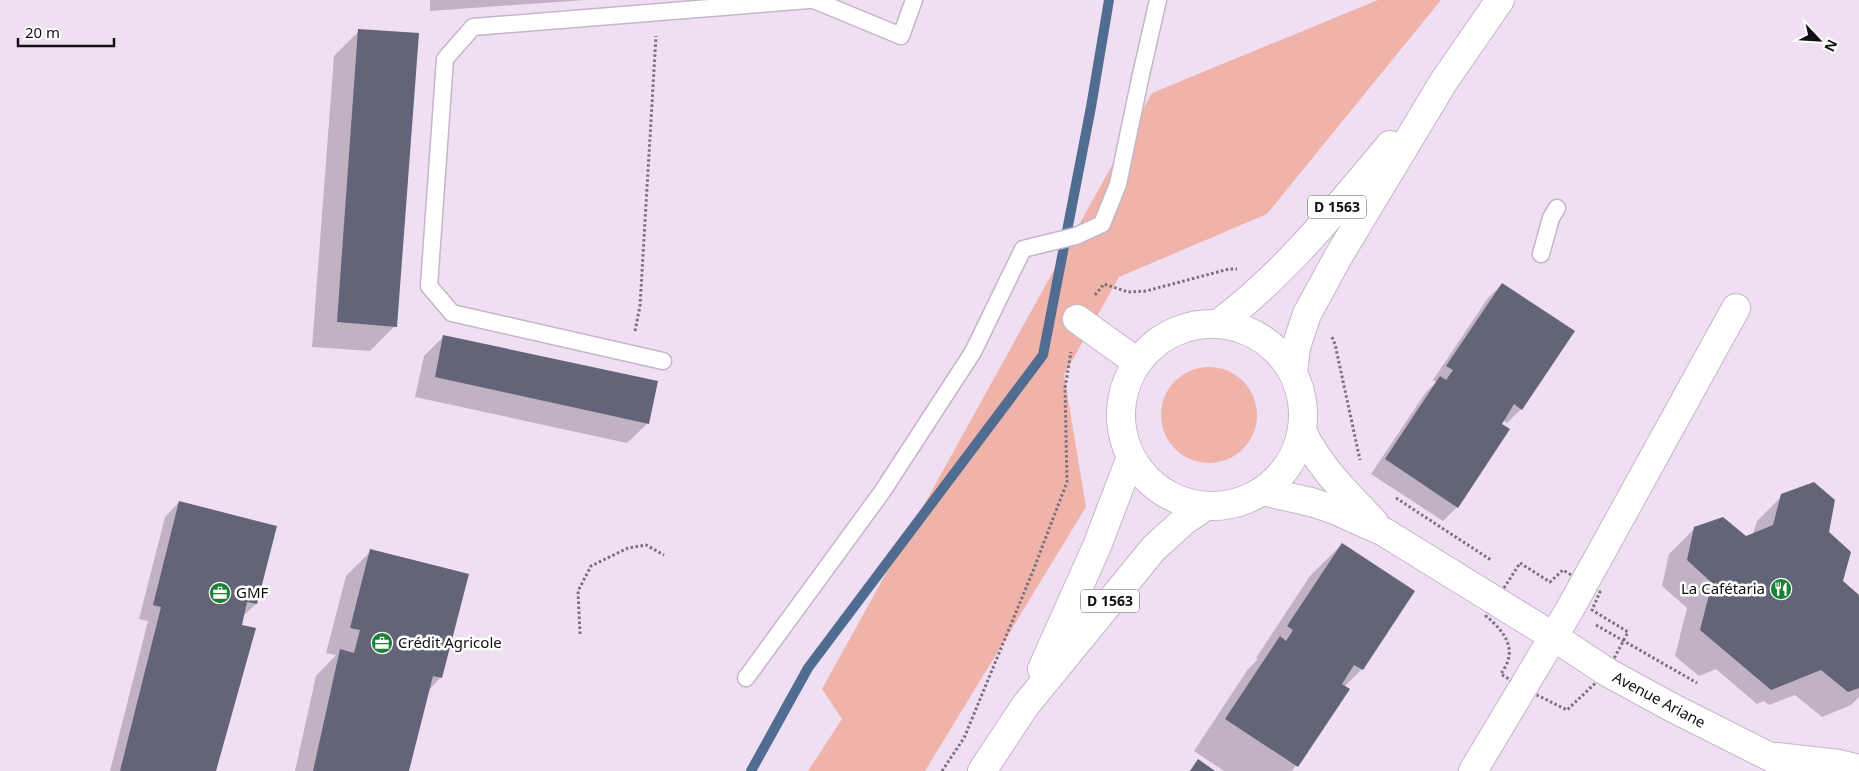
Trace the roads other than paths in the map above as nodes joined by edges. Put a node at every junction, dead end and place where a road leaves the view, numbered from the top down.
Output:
1 (809, 0) edge
2 (814, 0) edge
3 (914, 0) edge
4 (1158, 0) edge
5 (1500, 0) edge
6 (1444, 81) junction
7 (1557, 208) dead end
8 (1541, 254) dead end
9 (1736, 308) dead end
10 (1077, 319) road end
11 (1219, 323) junction
12 (663, 361) dead end
13 (1137, 362) junction
14 (1293, 372) junction
15 (1302, 432) junction
16 (1131, 457) junction
17 (1262, 492) junction
18 (1206, 506) junction
19 (1384, 532) junction
20 (1554, 637) junction
21 (746, 678) dead end
22 (1025, 706) junction
23 (1768, 756) junction
24 (1859, 769) edge
25 (982, 771) edge
26 (1473, 771) edge
27 (1798, 771) edge

1 - 12 lane
2 - 3 lane
4 - 21 lane
5 - 6 main road, D 1563
6 - 11 main road, D 1563
6 - 14 main road, D 1563
7 - 8 lane
9 - 20 main road
10 - 13 main road
11 - 13 main road
11 - 14 main road
13 - 16 main road
14 - 15 main road
15 - 17 main road
15 - 19 main road, Avenue Ariane
16 - 18 main road
16 - 22 main road, D 1563
17 - 18 main road
17 - 19 main road, Avenue Ariane
18 - 22 main road, D 1563
19 - 20 main road, Avenue Ariane
20 - 23 main road, Avenue Ariane
20 - 26 main road
22 - 25 main road, D 1563
23 - 24 main road, Avenue Ariane
23 - 27 main road, Avenue Ariane

